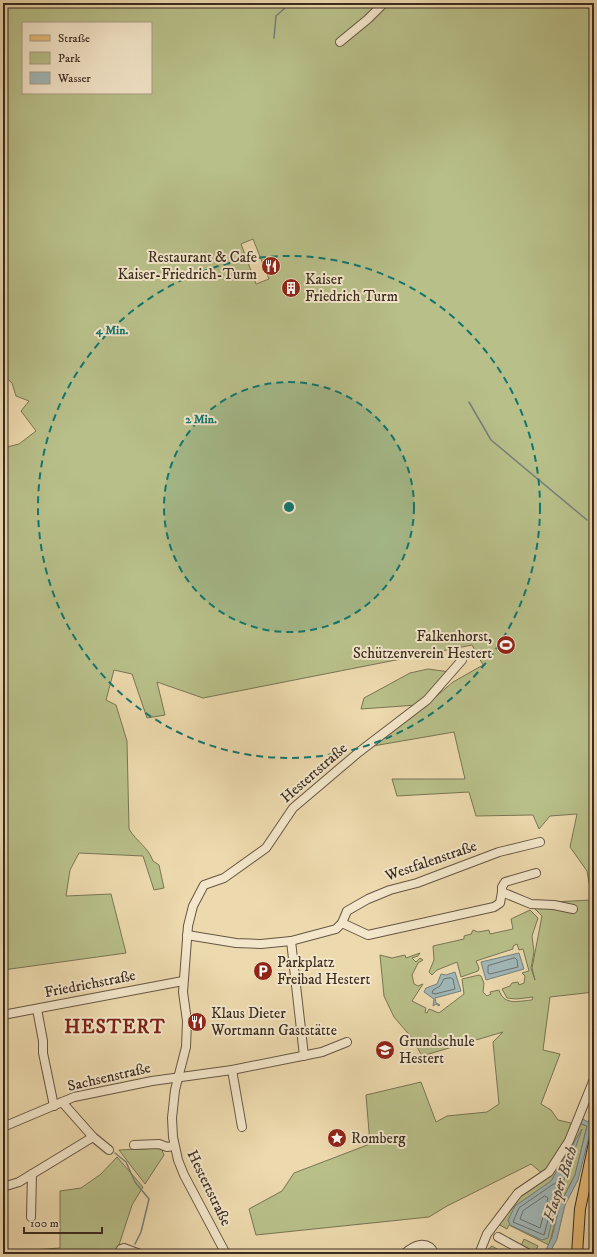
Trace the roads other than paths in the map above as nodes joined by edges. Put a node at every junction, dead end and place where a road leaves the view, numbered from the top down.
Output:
1 (384, 3) edge
2 (340, 42) dead end
3 (462, 660) dead end
4 (540, 842) dead end
5 (536, 873) dead end
6 (502, 892) junction
7 (573, 909) dead end
8 (342, 923) junction
9 (187, 936) junction
10 (291, 941) junction
11 (183, 981) junction
12 (37, 1009) junction
13 (3, 1016) edge
14 (347, 1042) dead end
15 (304, 1056) junction
16 (232, 1070) junction
17 (178, 1078) junction
18 (594, 1078) edge
19 (62, 1102) junction
20 (54, 1106) junction
21 (3, 1127) edge
22 (242, 1127) dead end
23 (93, 1137) junction
24 (594, 1143) edge
25 (134, 1145) dead end
26 (174, 1146) junction
27 (109, 1150) dead end
28 (32, 1174) junction
29 (589, 1183) edge
30 (3, 1187) edge
31 (31, 1217) dead end
32 (498, 1237) dead end
33 (434, 1252) edge
34 (119, 1254) edge
35 (140, 1254) edge
36 (226, 1254) edge
37 (404, 1254) edge
38 (480, 1254) edge
39 (529, 1254) edge
40 (576, 1254) edge

1 - 2 street
3 - 9 street, Hestertstraße
4 - 8 street, Westfalenstraße
5 - 6 street
6 - 7 street
6 - 8 street
8 - 10 street, Westfalenstraße
9 - 10 street, Westfalenstraße
9 - 11 street, Hestertstraße
10 - 15 street
11 - 12 street, Friedrichstraße
11 - 17 street, Hestertstraße
12 - 13 street, Friedrichstraße
12 - 20 street
14 - 15 street, Sachsenstraße
15 - 16 street, Sachsenstraße
16 - 17 street, Sachsenstraße
16 - 22 street
17 - 19 street, Sachsenstraße
17 - 26 street, Hestertstraße
18 - 38 street
19 - 20 street, Sachsenstraße
19 - 23 street
20 - 21 street, Sachsenstraße
23 - 27 street
23 - 28 street
24 - 29 main road
25 - 26 street
26 - 36 street, Hestertstraße
28 - 30 street
28 - 31 street
29 - 40 main road
32 - 39 street
33 - 37 street
34 - 35 street

